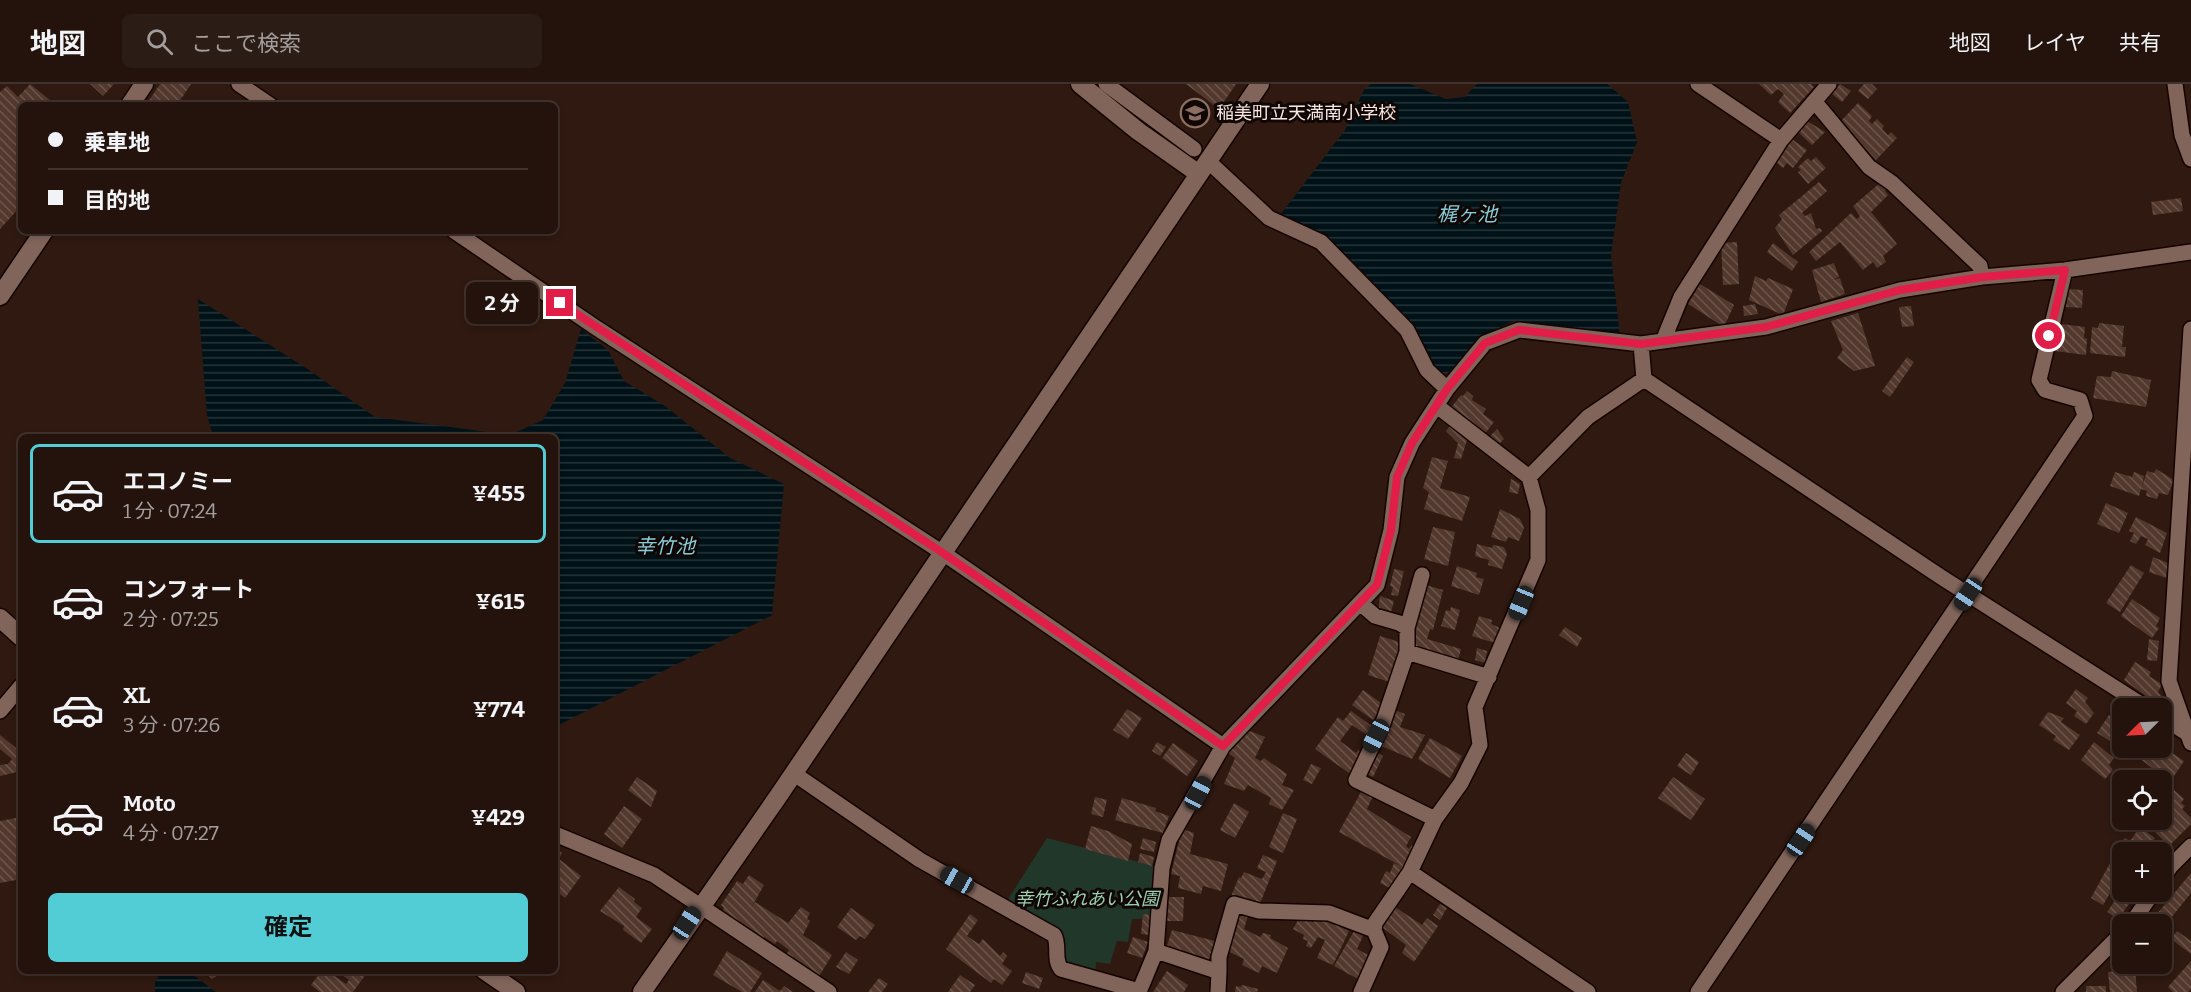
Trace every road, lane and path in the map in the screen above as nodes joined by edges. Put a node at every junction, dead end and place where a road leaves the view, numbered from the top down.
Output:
1 (144, 84) edge
2 (239, 84) edge
3 (1080, 84) edge
4 (1106, 84) edge
5 (1260, 84) edge
6 (1698, 84) edge
7 (1830, 84) edge
8 (2175, 84) edge
9 (132, 102) edge
10 (266, 102) edge
11 (1815, 102) junction
12 (1781, 140) junction
13 (2191, 153) edge
14 (2191, 159) edge
15 (1201, 161) junction
16 (42, 234) edge
17 (458, 234) edge
18 (2191, 252) edge
19 (2065, 270) junction
20 (1982, 277) junction
21 (0, 296) edge
22 (2191, 328) edge
23 (1663, 341) junction
24 (1641, 344) junction
25 (1644, 379) junction
26 (1447, 389) junction
27 (1437, 406) junction
28 (1529, 477) junction
29 (943, 553) junction
30 (1422, 575) dead end
31 (1968, 594) junction
32 (1360, 603) junction
33 (0, 618) edge
34 (1407, 628) junction
35 (18, 634) edge
36 (1407, 652) junction
37 (1489, 677) junction
38 (18, 690) edge
39 (2131, 698) edge
40 (0, 711) edge
41 (2172, 724) edge
42 (2191, 738) edge
43 (1223, 746) junction
44 (794, 773) junction
45 (1435, 819) junction
46 (558, 835) edge
47 (2191, 846) edge
48 (2172, 865) edge
49 (1410, 872) junction
50 (699, 906) junction
51 (1374, 930) junction
52 (2112, 943) edge
53 (1156, 951) junction
54 (1219, 972) junction
55 (490, 974) edge
56 (516, 992) edge
57 (642, 992) edge
58 (829, 992) edge
59 (1139, 992) edge
60 (1218, 992) edge
61 (1361, 992) edge
62 (1588, 992) edge
63 (1698, 992) edge
64 (2063, 992) edge

1 - 9 street
2 - 10 street
3 - 15 street
4 - 15 street
5 - 15 street
6 - 12 street
7 - 11 street
8 - 13 street
11 - 12 street
11 - 20 street
12 - 23 street
13 - 14 street
15 - 26 street
15 - 29 street
16 - 21 street
17 - 29 street
18 - 19 street
19 - 20 street
19 - 31 street
20 - 23 street
22 - 42 street
23 - 24 street
24 - 25 street
24 - 26 street
25 - 28 street
25 - 31 street
26 - 27 street
27 - 28 street
27 - 32 street
28 - 37 street
29 - 43 street
29 - 44 street
30 - 34 street
31 - 39 street
31 - 63 street
32 - 34 street
32 - 43 street
33 - 35 street
34 - 36 street
36 - 37 street
36 - 45 street
37 - 45 street
38 - 40 street
41 - 42 street
43 - 53 street
44 - 50 street
44 - 59 street
45 - 49 street
46 - 50 street
47 - 48 street
49 - 51 street
49 - 62 street
50 - 57 street
50 - 58 street
51 - 54 street
51 - 61 street
52 - 64 street
53 - 54 street
53 - 59 street
54 - 60 street
55 - 56 street

